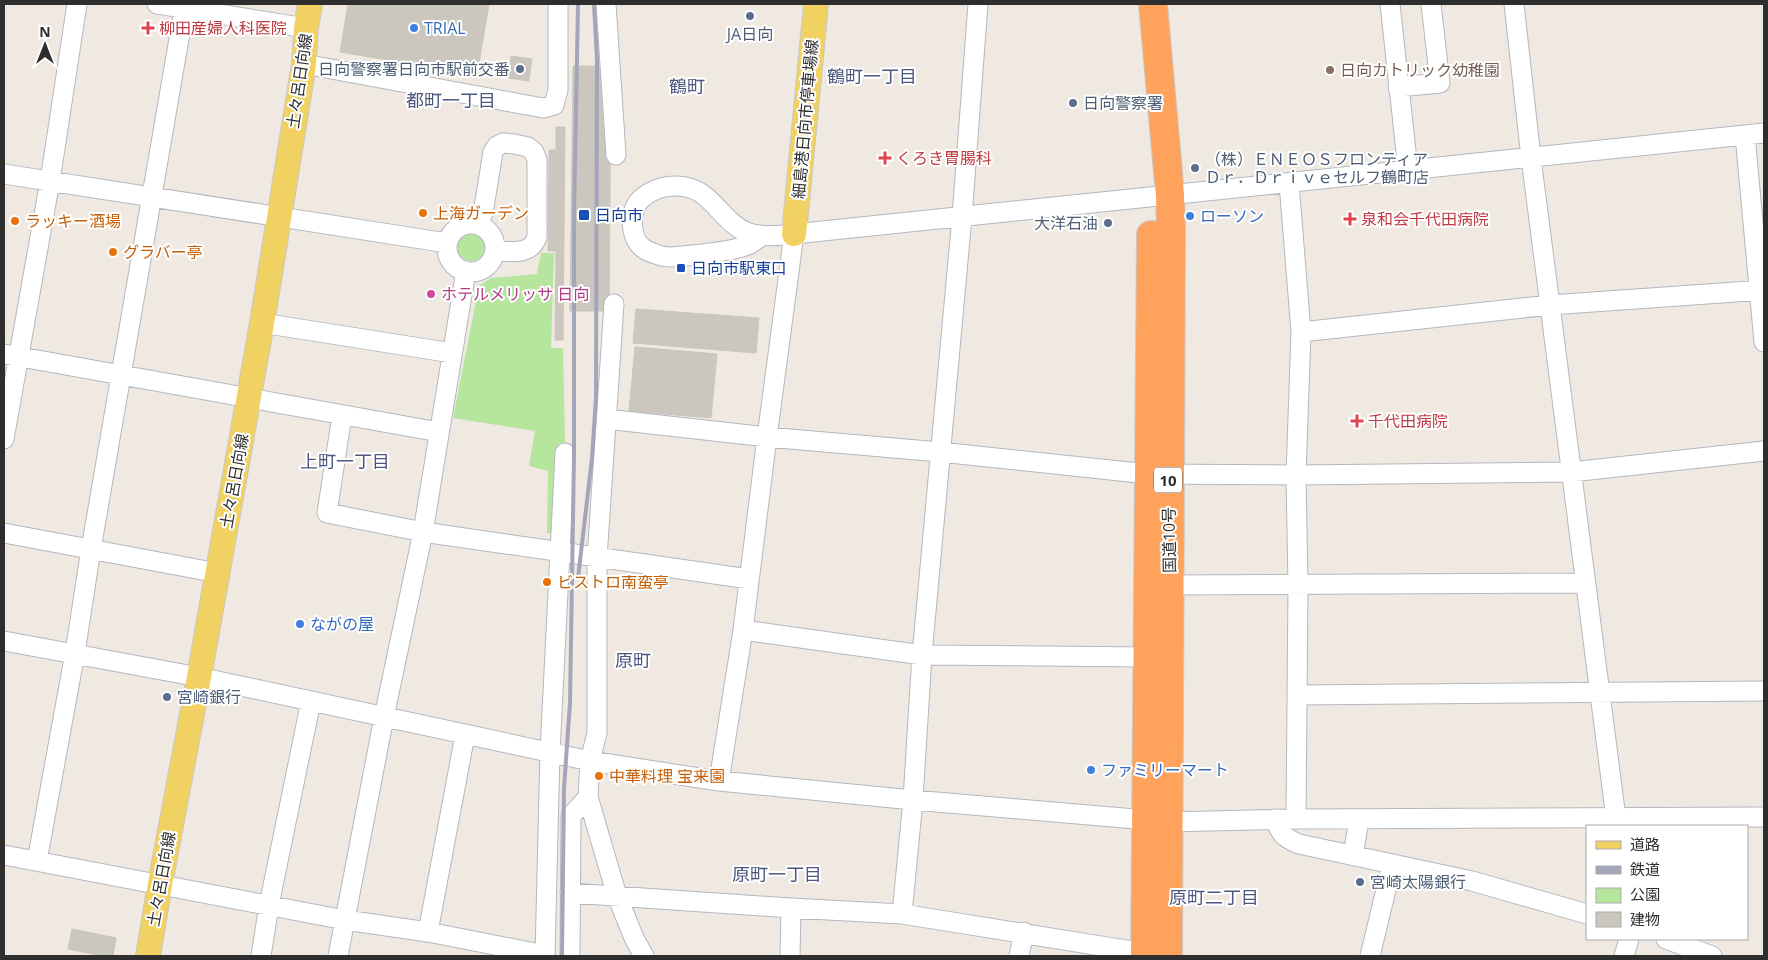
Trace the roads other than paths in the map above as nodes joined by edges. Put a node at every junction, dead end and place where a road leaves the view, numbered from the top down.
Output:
1 (77, 4) edge
2 (157, 4) edge
3 (310, 4) edge
4 (558, 4) edge
5 (606, 4) edge
6 (816, 4) edge
7 (978, 4) edge
8 (1136, 4) edge
9 (1153, 4) edge
10 (1390, 4) edge
11 (1431, 4) edge
12 (1514, 4) edge
13 (184, 6) edge
14 (306, 28) junction
15 (304, 64) junction
16 (1398, 87) junction
17 (1764, 133) edge
18 (1745, 135) junction
19 (616, 155) dead end
20 (1531, 158) junction
21 (1408, 170) junction
22 (4, 174) edge
23 (50, 181) junction
24 (1289, 183) junction
25 (1160, 196) junction
26 (152, 197) junction
27 (278, 217) junction
28 (962, 217) junction
29 (478, 225) junction
30 (794, 234) junction
31 (762, 236) junction
32 (447, 243) junction
33 (495, 251) junction
34 (466, 271) junction
35 (1762, 290) edge
36 (614, 304) dead end
37 (1550, 305) junction
38 (262, 323) junction
39 (1301, 332) junction
40 (1764, 342) edge
41 (452, 353) junction
42 (11, 355) edge
43 (121, 376) junction
44 (249, 399) junction
45 (342, 415) junction
46 (606, 419) junction
47 (439, 432) junction
48 (767, 437) junction
49 (4, 439) edge
50 (1764, 451) edge
51 (940, 452) junction
52 (565, 453) dead end
53 (1571, 472) junction
54 (1158, 474) junction
55 (1296, 475) junction
56 (423, 532) junction
57 (4, 533) edge
58 (91, 549) junction
59 (560, 552) junction
60 (597, 558) junction
61 (218, 573) junction
62 (749, 578) junction
63 (1585, 583) junction
64 (1169, 585) junction
65 (1298, 585) junction
66 (743, 630) junction
67 (4, 641) edge
68 (75, 653) junction
69 (922, 655) junction
70 (1148, 658) junction
71 (199, 677) junction
72 (1764, 692) edge
73 (1599, 693) junction
74 (1297, 695) junction
75 (311, 701) junction
76 (384, 717) junction
77 (465, 735) junction
78 (550, 752) junction
79 (590, 760) junction
80 (719, 781) junction
81 (588, 797) junction
82 (912, 800) junction
83 (1764, 817) edge
84 (1275, 819) junction
85 (1296, 819) junction
86 (1359, 819) junction
87 (1158, 821) junction
88 (1616, 822) edge
89 (4, 855) edge
90 (1354, 856) junction
91 (37, 861) junction
92 (1392, 865) junction
93 (160, 884) junction
94 (570, 893) junction
95 (617, 896) junction
96 (269, 905) junction
97 (791, 908) junction
98 (902, 914) junction
99 (1586, 914) edge
100 (345, 920) junction
101 (428, 932) junction
102 (1024, 932) junction
103 (1629, 940) edge
104 (1669, 940) edge
105 (1153, 955) edge
106 (148, 956) edge
107 (261, 956) edge
108 (338, 956) edge
109 (545, 956) edge
110 (570, 956) edge
111 (644, 956) edge
112 (790, 956) edge
113 (1019, 956) edge
114 (1370, 956) edge
115 (1624, 956) edge
116 (1712, 956) edge

1 - 23 street
2 - 13 street
3 - 14 main road, 土々呂日向線
4 - 15 street
5 - 19 street
6 - 30 main road, 細島港日向市停車場線
7 - 28 street
8 - 25 highway, 国道10号 / 10
9 - 25 highway, 国道10号 / 10
10 - 16 street
11 - 16 street
12 - 20 street
13 - 14 street
13 - 26 street
14 - 15 main road, 土々呂日向線
15 - 27 main road, 土々呂日向線
16 - 21 street
17 - 18 street
18 - 20 street
18 - 35 street
20 - 21 street
20 - 37 street
21 - 24 street
22 - 23 street
23 - 26 street
23 - 42 street
24 - 25 street
24 - 39 street
25 - 28 street
25 - 54 highway, 国道10号 / 10
26 - 27 street
26 - 43 street
27 - 32 street
27 - 38 main road, 土々呂日向線
28 - 30 street
28 - 51 street
29 - 32 street
29 - 33 street
29 - 33 street
30 - 31 street
30 - 48 street
31 - 31 street
32 - 34 street
33 - 34 street
34 - 41 street
35 - 37 street
35 - 40 street
36 - 46 street
37 - 39 street
37 - 53 street
38 - 41 street
38 - 44 main road, 土々呂日向線
39 - 55 street
41 - 47 street
42 - 43 street
42 - 49 street
43 - 44 street
43 - 58 street
44 - 45 street
44 - 61 main road, 土々呂日向線
45 - 47 street
45 - 56 street
46 - 48 street
46 - 60 street
47 - 56 street
48 - 51 street
48 - 62 street
50 - 53 street
51 - 54 street
51 - 69 street
52 - 59 street
53 - 55 street
53 - 63 street
54 - 55 street
54 - 64 highway, 国道10号 / 10
54 - 70 highway, 国道10号 / 10
55 - 65 street
56 - 59 street
56 - 76 street
57 - 58 street
58 - 61 street
58 - 68 street
59 - 60 street
59 - 78 street
60 - 62 street
60 - 79 street
61 - 71 main road, 土々呂日向線
62 - 66 street
63 - 65 street
63 - 73 street
64 - 65 street
64 - 87 highway, 国道10号 / 10
65 - 74 street
66 - 69 street
66 - 80 street
67 - 68 street
68 - 71 street
68 - 91 street
69 - 70 street
69 - 82 street
70 - 87 highway, 国道10号 / 10
71 - 75 street
71 - 93 main road, 土々呂日向線
72 - 73 street
73 - 74 street
73 - 88 street
74 - 85 street
75 - 76 street
75 - 96 street
76 - 77 street
76 - 100 street
77 - 78 street
77 - 101 street
78 - 79 street
78 - 109 street
79 - 80 street
79 - 81 street
80 - 82 street
81 - 94 street
81 - 95 street
82 - 87 street
82 - 98 street
83 - 88 street
84 - 85 street
84 - 87 street
84 - 90 street
85 - 86 street
86 - 88 street
86 - 90 street
87 - 105 highway, 国道10号 / 10
89 - 91 street
90 - 92 street
91 - 93 street
92 - 99 street
92 - 114 street
93 - 96 street
93 - 106 main road, 土々呂日向線
94 - 95 street
94 - 110 street
95 - 97 street
95 - 111 street
96 - 100 street
96 - 107 street
97 - 98 street
97 - 112 street
98 - 102 street
100 - 101 street
100 - 108 street
101 - 109 street
102 - 105 street
102 - 113 street
103 - 115 street
104 - 116 street

